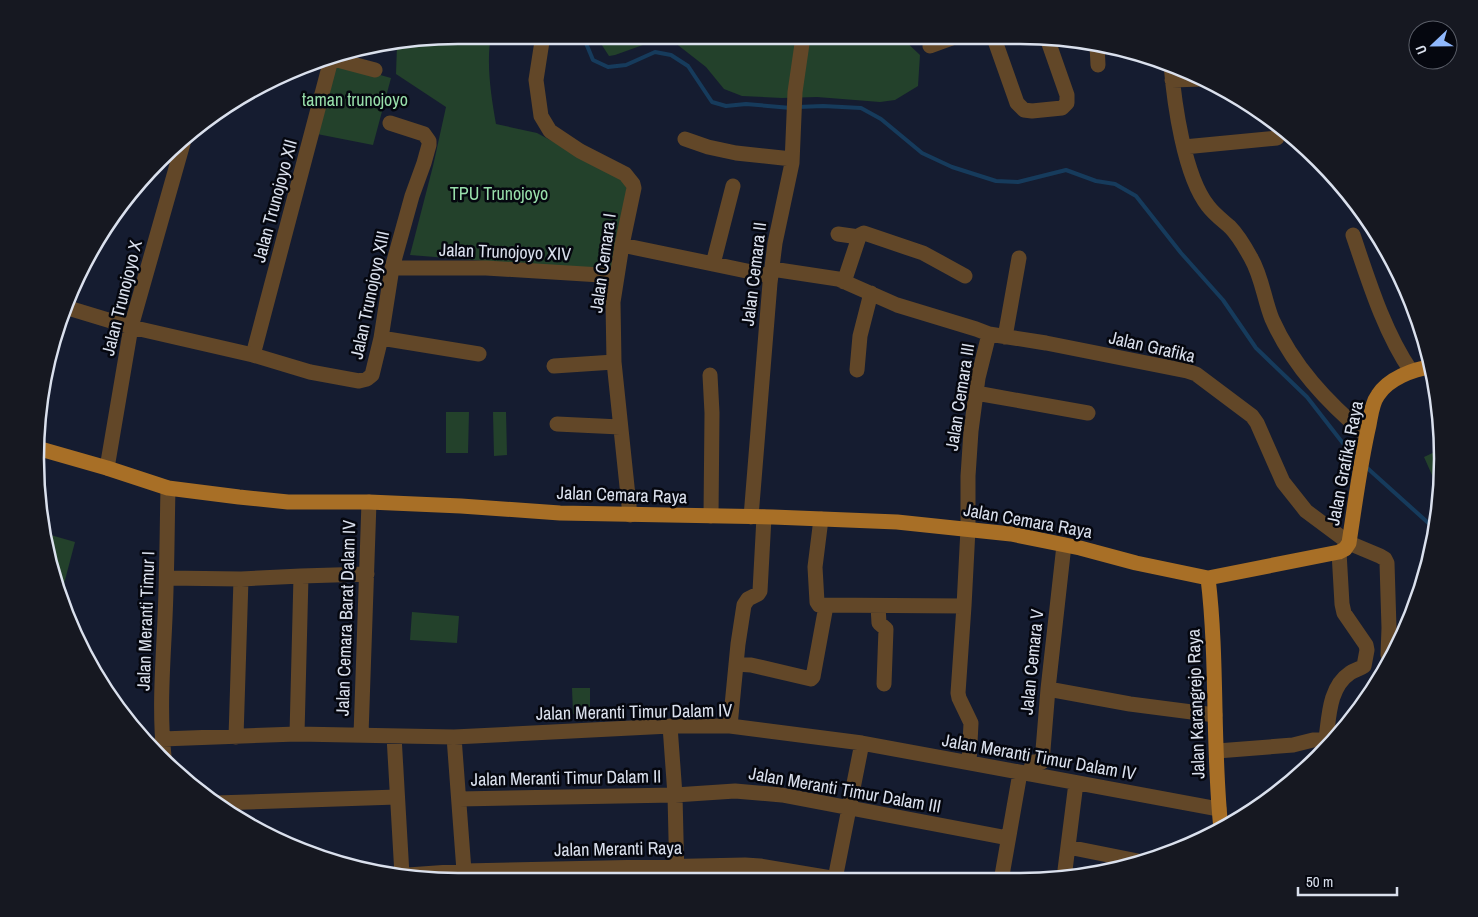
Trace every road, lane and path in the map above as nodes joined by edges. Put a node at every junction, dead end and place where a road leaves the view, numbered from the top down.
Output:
1 (542, 44) edge
2 (802, 44) edge
3 (936, 44) edge
4 (996, 44) edge
5 (1050, 45) edge
6 (930, 46) dead end
7 (1097, 51) edge
8 (343, 61) edge
9 (328, 65) edge
10 (1098, 65) dead end
11 (375, 70) dead end
12 (1172, 73) edge
13 (1187, 79) edge
14 (1172, 80) junction
15 (390, 123) dead end
16 (1277, 138) dead end
17 (685, 140) dead end
18 (1184, 147) junction
19 (181, 151) edge
20 (792, 159) junction
21 (733, 186) dead end
22 (838, 234) dead end
23 (1353, 235) dead end
24 (859, 238) junction
25 (622, 245) junction
26 (1019, 258) dead end
27 (713, 264) junction
28 (392, 268) junction
29 (771, 273) junction
30 (617, 276) junction
31 (965, 276) dead end
32 (844, 282) junction
33 (872, 294) junction
34 (72, 309) edge
35 (131, 328) junction
36 (989, 334) junction
37 (1005, 336) junction
38 (381, 338) junction
39 (479, 354) dead end
40 (253, 355) junction
41 (614, 362) junction
42 (554, 366) dead end
43 (1424, 368) edge
44 (857, 370) dead end
45 (1411, 371) junction
46 (710, 375) dead end
47 (976, 393) junction
48 (1088, 413) dead end
49 (557, 424) dead end
50 (620, 427) junction
51 (1366, 435) junction
52 (44, 450) edge
53 (106, 468) junction
54 (168, 488) junction
55 (369, 502) junction
56 (630, 515) junction
57 (711, 516) junction
58 (758, 517) junction
59 (821, 520) junction
60 (968, 529) junction
61 (1064, 545) junction
62 (1344, 548) junction
63 (368, 574) junction
64 (301, 576) junction
65 (167, 578) junction
66 (1208, 578) junction
67 (241, 579) junction
68 (826, 606) junction
69 (878, 606) junction
70 (964, 606) junction
71 (1388, 647) edge
72 (736, 664) junction
73 (884, 684) dead end
74 (1048, 689) junction
75 (1215, 715) junction
76 (670, 726) junction
77 (730, 726) junction
78 (1330, 733) edge
79 (298, 734) junction
80 (361, 735) junction
81 (394, 736) junction
82 (236, 737) junction
83 (454, 737) junction
84 (162, 740) junction
85 (1324, 740) edge
86 (862, 743) junction
87 (163, 750) edge
88 (1217, 751) junction
89 (969, 763) junction
90 (1025, 773) junction
91 (1076, 783) junction
92 (675, 795) junction
93 (397, 797) junction
94 (459, 799) junction
95 (227, 803) edge
96 (849, 808) junction
97 (1219, 809) junction
98 (1220, 821) edge
99 (1008, 838) junction
100 (1068, 847) junction
101 (1127, 859) edge
102 (396, 868) edge
103 (464, 871) junction
104 (1065, 871) edge
105 (444, 872) edge
106 (491, 873) edge
107 (677, 873) edge
108 (789, 873) edge
109 (840, 873) edge
110 (1002, 873) edge

1 - 25 street, Jalan Cemara I
2 - 20 street, Jalan Cemara II
3 - 6 street
4 - 5 street
7 - 10 street
8 - 11 street
9 - 40 street, Jalan Trunojoyo XII
12 - 14 street
13 - 14 street
14 - 18 street
15 - 28 street, Jalan Trunojoyo XIII
16 - 18 street
17 - 20 street
18 - 51 street
19 - 35 street, Jalan Trunojoyo X
20 - 29 street, Jalan Cemara II
21 - 27 street
22 - 24 street
23 - 45 street
24 - 31 street
24 - 32 street
25 - 27 street, Jalan Cemara III
25 - 30 street, Jalan Cemara I
26 - 37 street
27 - 29 street, Jalan Cemara III
28 - 30 street, Jalan Trunojoyo XIV
28 - 38 street, Jalan Trunojoyo XIII
29 - 32 street, Jalan Cemara III
29 - 58 street, Jalan Cemara II
30 - 41 street, Jalan Cemara I
32 - 33 street, Jalan Cemara III
33 - 36 street, Jalan Cemara III
33 - 44 street
34 - 35 street, Jalan Trunojoyo XIII
35 - 40 street, Jalan Trunojoyo XIII
35 - 53 street, Jalan Trunojoyo X
36 - 37 street, Jalan Grafika
36 - 47 street, Jalan Cemara III
37 - 62 street, Jalan Grafika
38 - 39 street
38 - 40 street, Jalan Trunojoyo XIII
41 - 42 street
41 - 50 street, Jalan Cemara I
43 - 45 main road, Jalan Grafika Raya
45 - 51 main road, Jalan Grafika Raya
46 - 57 street
47 - 48 street
47 - 60 street, Jalan Cemara III
49 - 50 street
50 - 56 street, Jalan Cemara I
51 - 62 main road, Jalan Grafika Raya
52 - 53 main road, Jalan Cemara Raya
53 - 54 main road, Jalan Cemara Raya
54 - 55 main road, Jalan Cemara Raya
54 - 65 street, Jalan Meranti Timur I
55 - 56 main road, Jalan Cemara Raya
55 - 63 street, Jalan Cemara Barat Dalam IV
56 - 57 main road, Jalan Cemara Raya
57 - 58 main road, Jalan Cemara Raya
58 - 59 main road, Jalan Cemara Raya
58 - 72 street, Jalan Cemara II
59 - 60 main road, Jalan Cemara Raya
59 - 68 street
60 - 61 main road, Jalan Cemara Raya
60 - 70 street, Jalan Cemara III
61 - 66 main road, Jalan Cemara Raya
61 - 74 street, Jalan Cemara V
62 - 66 main road, Jalan Grafika Raya
62 - 71 street, Jalan Grafika
62 - 78 street
63 - 64 street
63 - 80 street, Jalan Cemara Barat Dalam IV
64 - 67 street
64 - 79 street
65 - 67 street
65 - 84 street, Jalan Meranti Timur I
66 - 75 main road, Jalan Karangrejo Raya
67 - 82 street
68 - 69 street
68 - 72 street
69 - 70 street
69 - 73 street
70 - 89 street, Jalan Cemara III
72 - 77 street
74 - 75 street
74 - 90 street, Jalan Cemara V
75 - 88 main road, Jalan Karangrejo Raya
76 - 77 street, Jalan Meranti Timur Dalam IV
76 - 83 street, Jalan Meranti Timur Dalam IV
76 - 92 street
77 - 86 street, Jalan Meranti Timur Dalam IV
79 - 80 street, Jalan Meranti Timur Dalam IV
79 - 82 street, Jalan Meranti Timur Dalam IV
80 - 81 street, Jalan Meranti Timur Dalam IV
81 - 83 street, Jalan Meranti Timur Dalam IV
81 - 93 street
82 - 84 street, Jalan Meranti Timur Dalam IV
83 - 94 street
84 - 87 street, Jalan Meranti Timur I
85 - 88 street
86 - 89 street, Jalan Meranti Timur Dalam IV
86 - 96 street
88 - 97 main road, Jalan Karangrejo Raya
89 - 90 street, Jalan Meranti Timur Dalam IV
90 - 91 street, Jalan Meranti Timur Dalam IV
90 - 99 street
91 - 97 street, Jalan Meranti Timur Dalam IV
91 - 100 street
92 - 94 street, Jalan Meranti Timur Dalam II
92 - 96 street, Jalan Meranti Timur Dalam III
92 - 107 street
93 - 95 street
93 - 102 street
94 - 103 street
96 - 99 street, Jalan Meranti Timur Dalam III
96 - 109 street
97 - 98 main road, Jalan Karangrejo Raya
99 - 110 street
100 - 101 street
100 - 104 street
103 - 105 street, Jalan Meranti Raya
103 - 106 street, Jalan Meranti Raya
107 - 108 street, Jalan Meranti Raya

